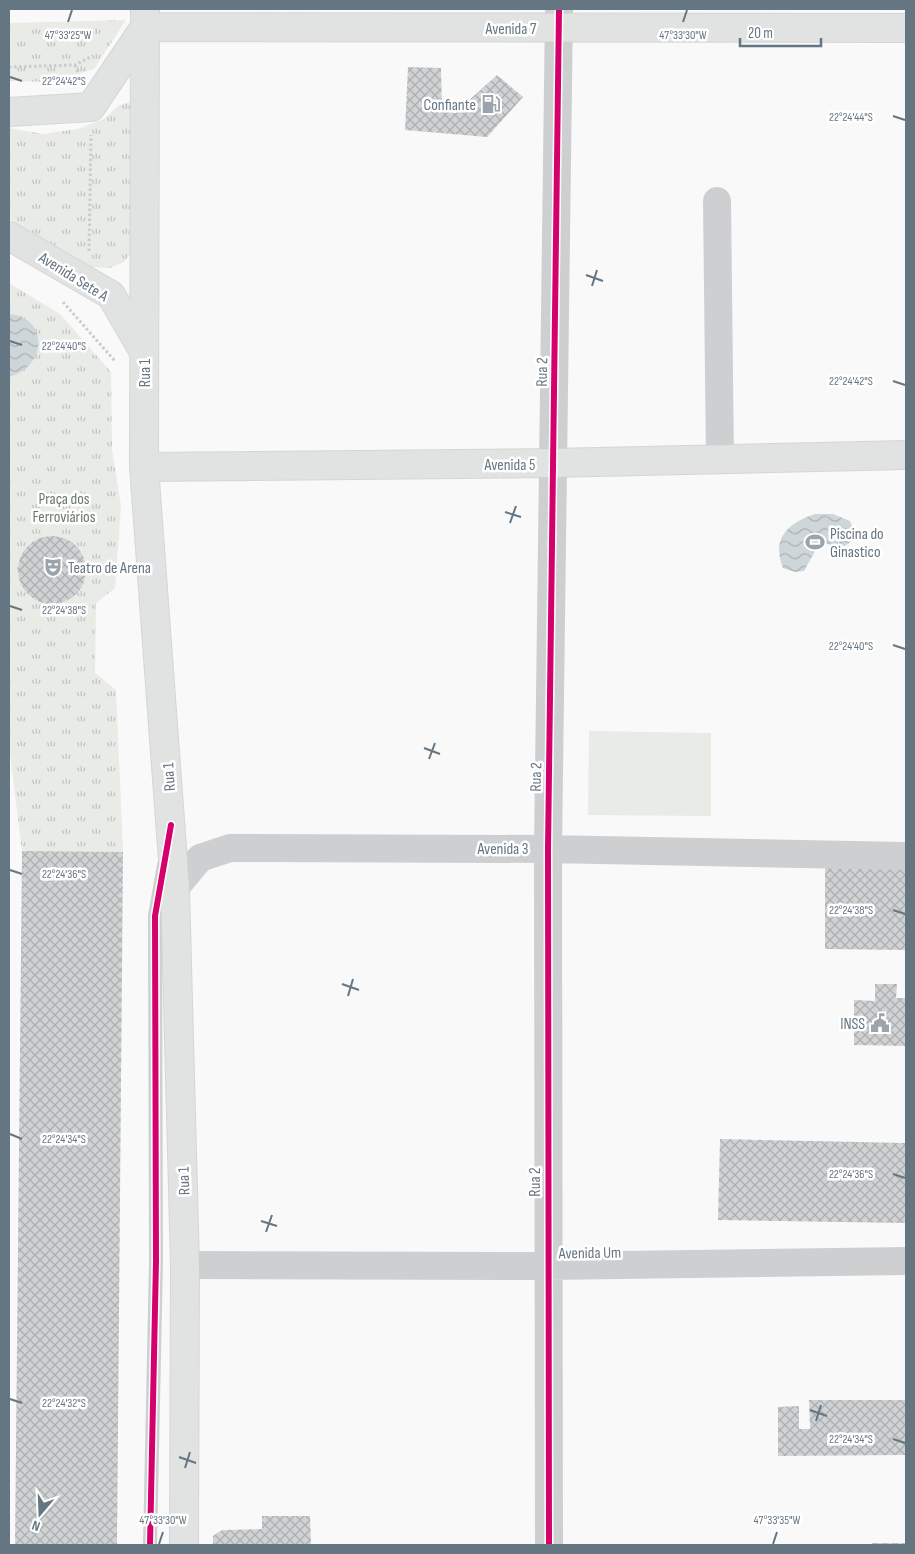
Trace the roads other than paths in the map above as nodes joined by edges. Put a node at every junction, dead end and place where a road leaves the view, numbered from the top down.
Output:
1 (145, 18) edge
2 (559, 18) edge
3 (906, 28) edge
4 (9, 112) edge
5 (717, 201) dead end
6 (9, 236) edge
7 (144, 352) junction
8 (906, 455) edge
9 (720, 460) junction
10 (553, 464) junction
11 (144, 467) junction
12 (171, 825) junction
13 (548, 848) junction
14 (906, 856) edge
15 (175, 888) junction
16 (906, 1261) edge
17 (185, 1265) junction
18 (548, 1266) junction
19 (150, 1545) edge
20 (184, 1545) edge
21 (549, 1545) edge

1 - 2 main road, Avenida 7
1 - 4 main road
1 - 7 main road, Rua 1
2 - 3 main road, Avenida 7
2 - 10 street, Rua 2
5 - 9 street
6 - 7 main road, Avenida Sete A
7 - 11 main road, Rua 1
8 - 9 main road, Avenida 5
9 - 10 main road, Avenida 5
10 - 11 main road, Avenida 5
10 - 13 street, Rua 2
11 - 12 main road, Rua 1
12 - 15 main road, Rua 1
12 - 19 lane
13 - 14 street, Avenida 3
13 - 15 street, Avenida 3
13 - 18 street, Rua 2
15 - 17 main road, Rua 1
16 - 18 street, Avenida Um
17 - 18 street, Avenida Um
17 - 20 main road, Rua 1
18 - 21 street, Rua 2

